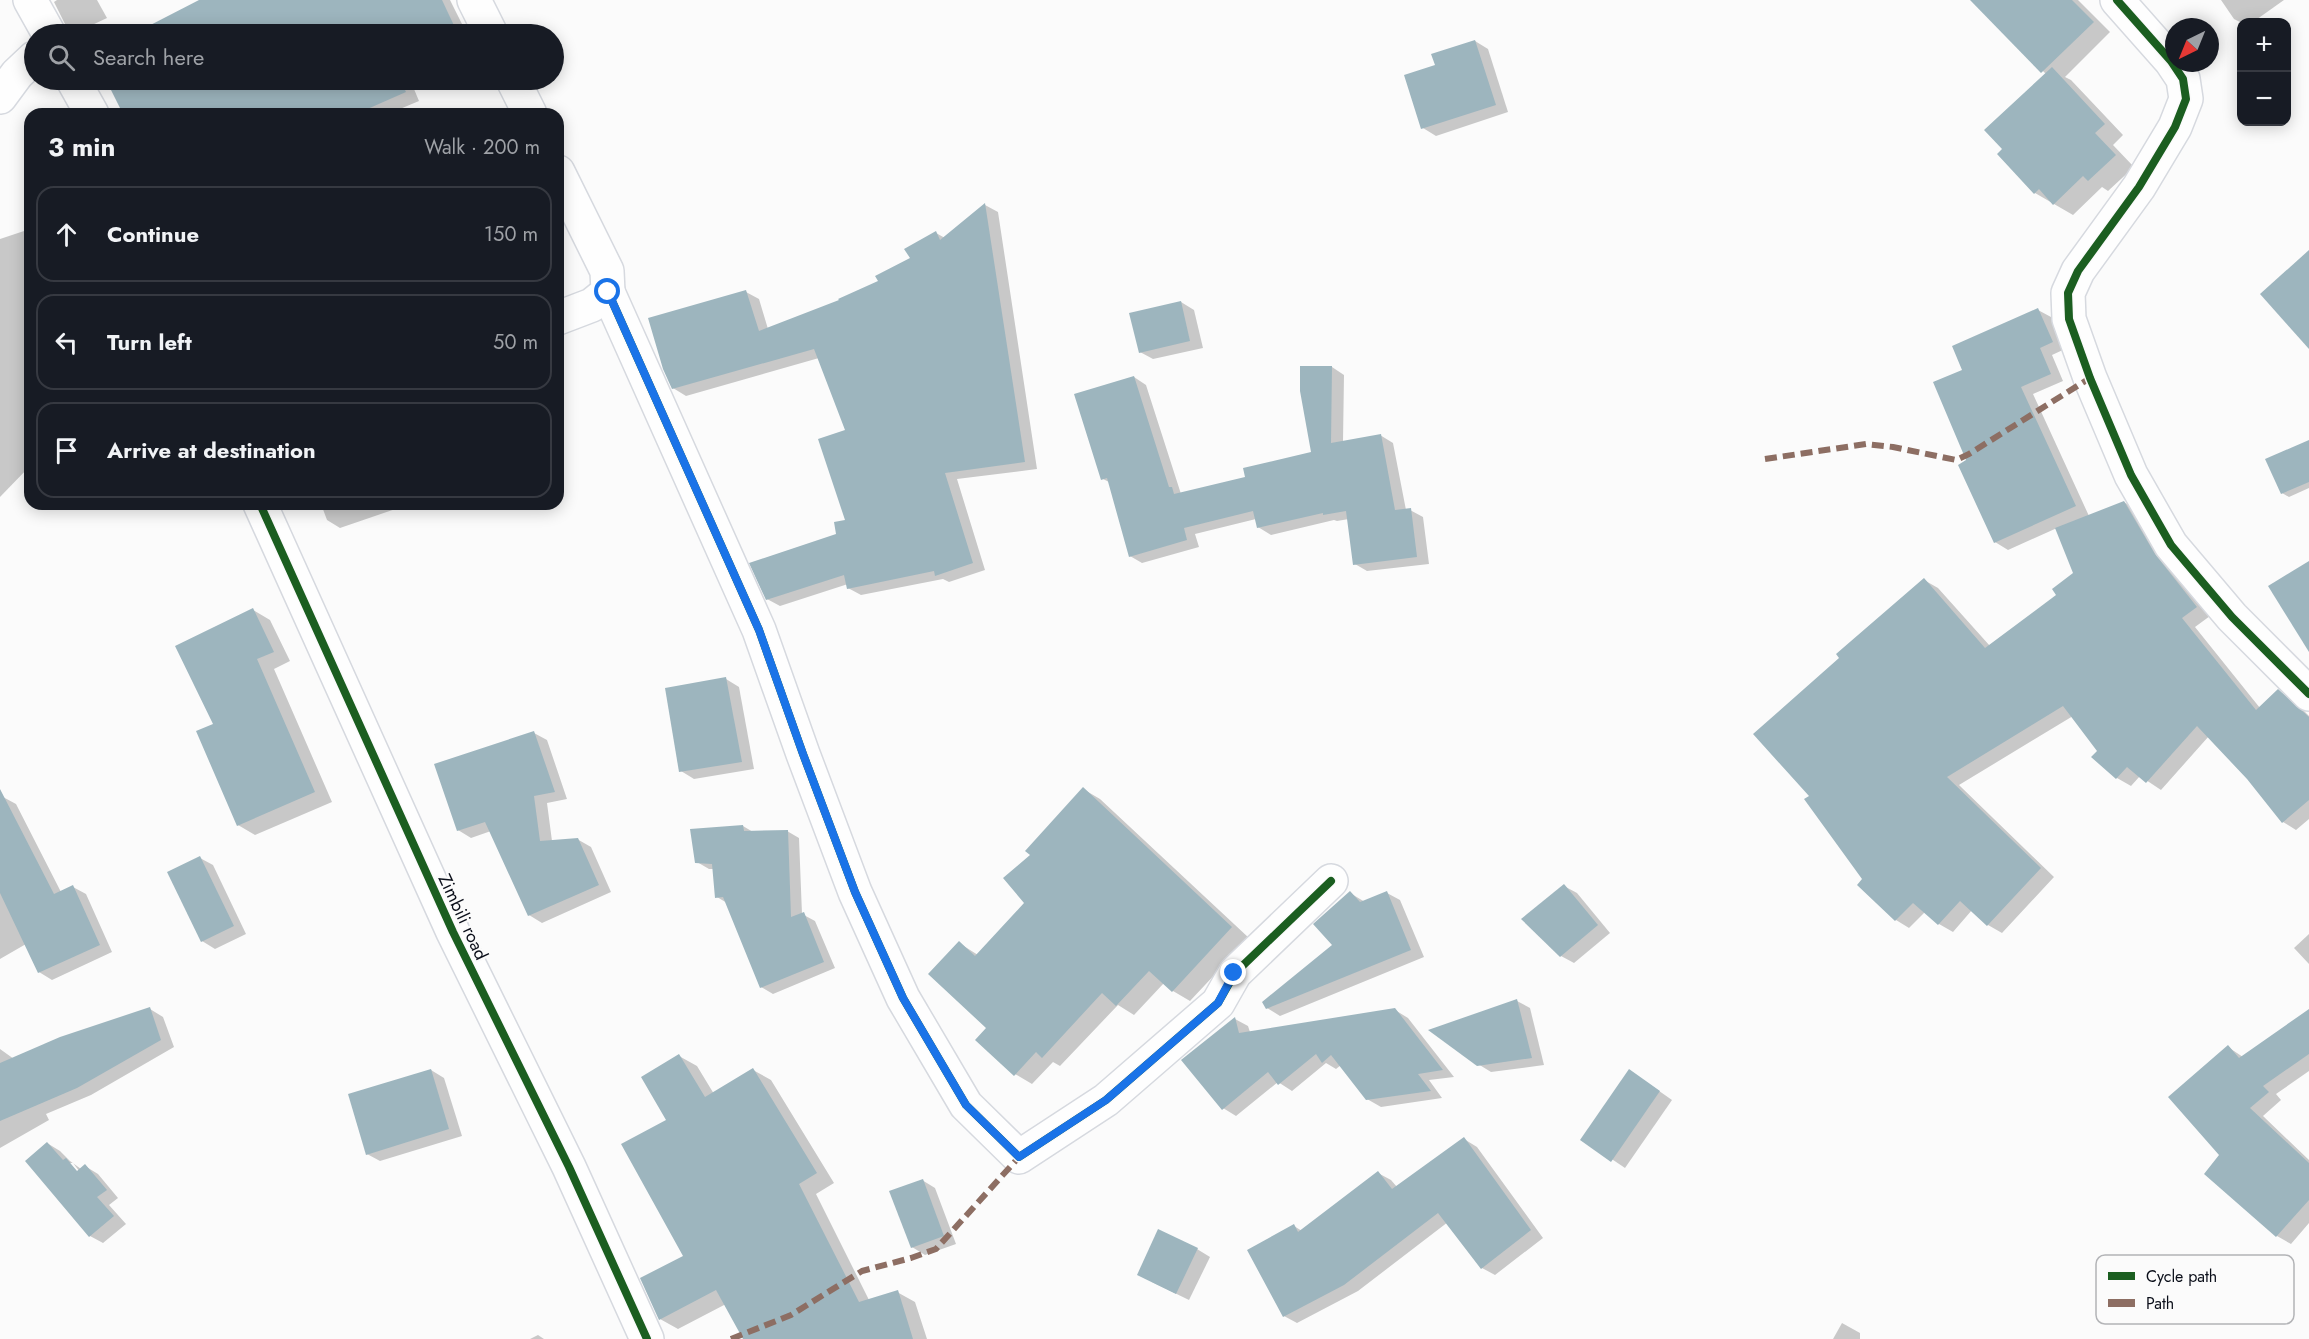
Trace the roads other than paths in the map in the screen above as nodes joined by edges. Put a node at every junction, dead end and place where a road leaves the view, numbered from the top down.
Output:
1 (30, 0) edge
2 (474, 0) edge
3 (2117, 0) edge
4 (43, 24) edge
5 (486, 24) edge
6 (24, 67) edge
7 (79, 90) edge
8 (518, 90) edge
9 (0, 97) edge
10 (89, 108) edge
11 (527, 108) edge
12 (564, 184) edge
13 (608, 292) junction
14 (564, 316) edge
15 (263, 510) edge
16 (2309, 694) edge
17 (1331, 881) dead end
18 (647, 1339) edge

1 - 4 street
2 - 5 street
3 - 16 street
6 - 9 street
7 - 10 street
8 - 11 street
12 - 13 street
13 - 14 street
13 - 17 street
15 - 18 street, Zimbili road

